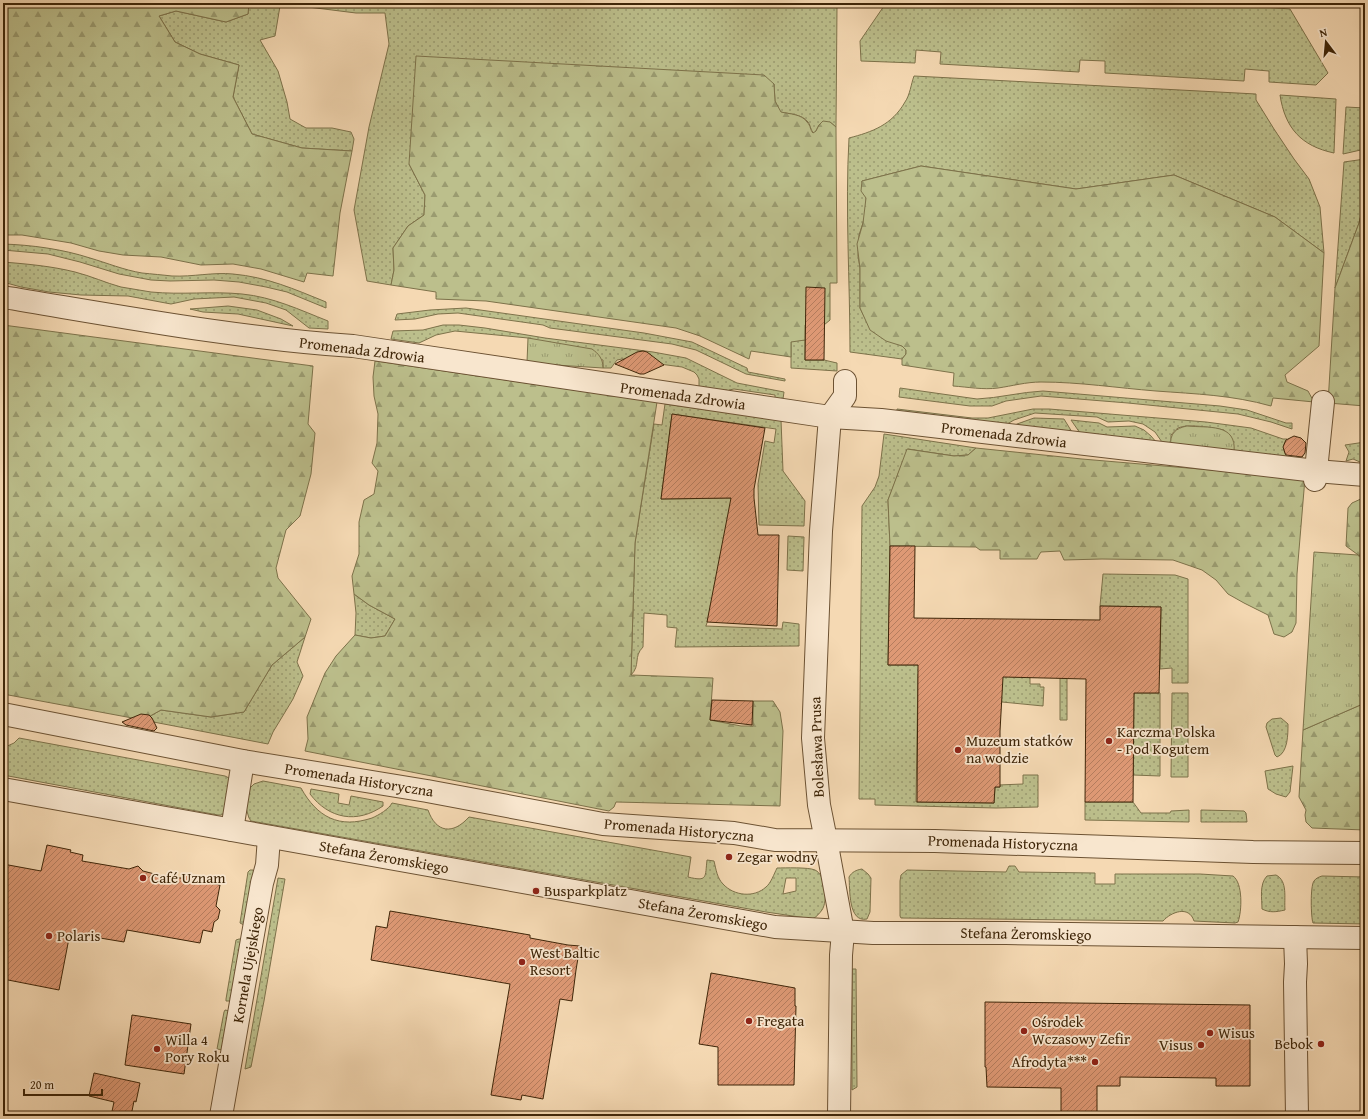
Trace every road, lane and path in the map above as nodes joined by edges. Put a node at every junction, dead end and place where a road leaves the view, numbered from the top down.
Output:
1 (3, 297) edge
2 (845, 381) dead end
3 (1323, 402) dead end
4 (830, 417) junction
5 (1365, 475) edge
6 (1315, 476) junction
7 (3, 714) edge
8 (243, 761) junction
9 (3, 789) edge
10 (232, 830) junction
11 (269, 837) junction
12 (826, 840) junction
13 (1365, 853) edge
14 (843, 932) junction
15 (1295, 937) junction
16 (1365, 938) edge
17 (221, 1116) edge
18 (839, 1116) edge
19 (1297, 1116) edge

1 - 4 street, Promenada Zdrowia
2 - 4 street
3 - 6 street
4 - 6 street, Promenada Zdrowia
4 - 12 street, Bolesława Prusa
5 - 6 street, Promenada Zdrowia
7 - 8 street, Promenada Historyczna
8 - 10 street
8 - 12 street, Promenada Historyczna
9 - 10 street, Stefana Żeromskiego
10 - 11 street, Stefana Żeromskiego
11 - 14 street, Stefana Żeromskiego
11 - 17 street, Kornela Ujejskiego
12 - 13 street, Promenada Historyczna
12 - 14 street, Bolesława Prusa
14 - 15 street, Stefana Żeromskiego
14 - 18 street, Bolesława Prusa
15 - 16 street, Stefana Żeromskiego
15 - 19 street

